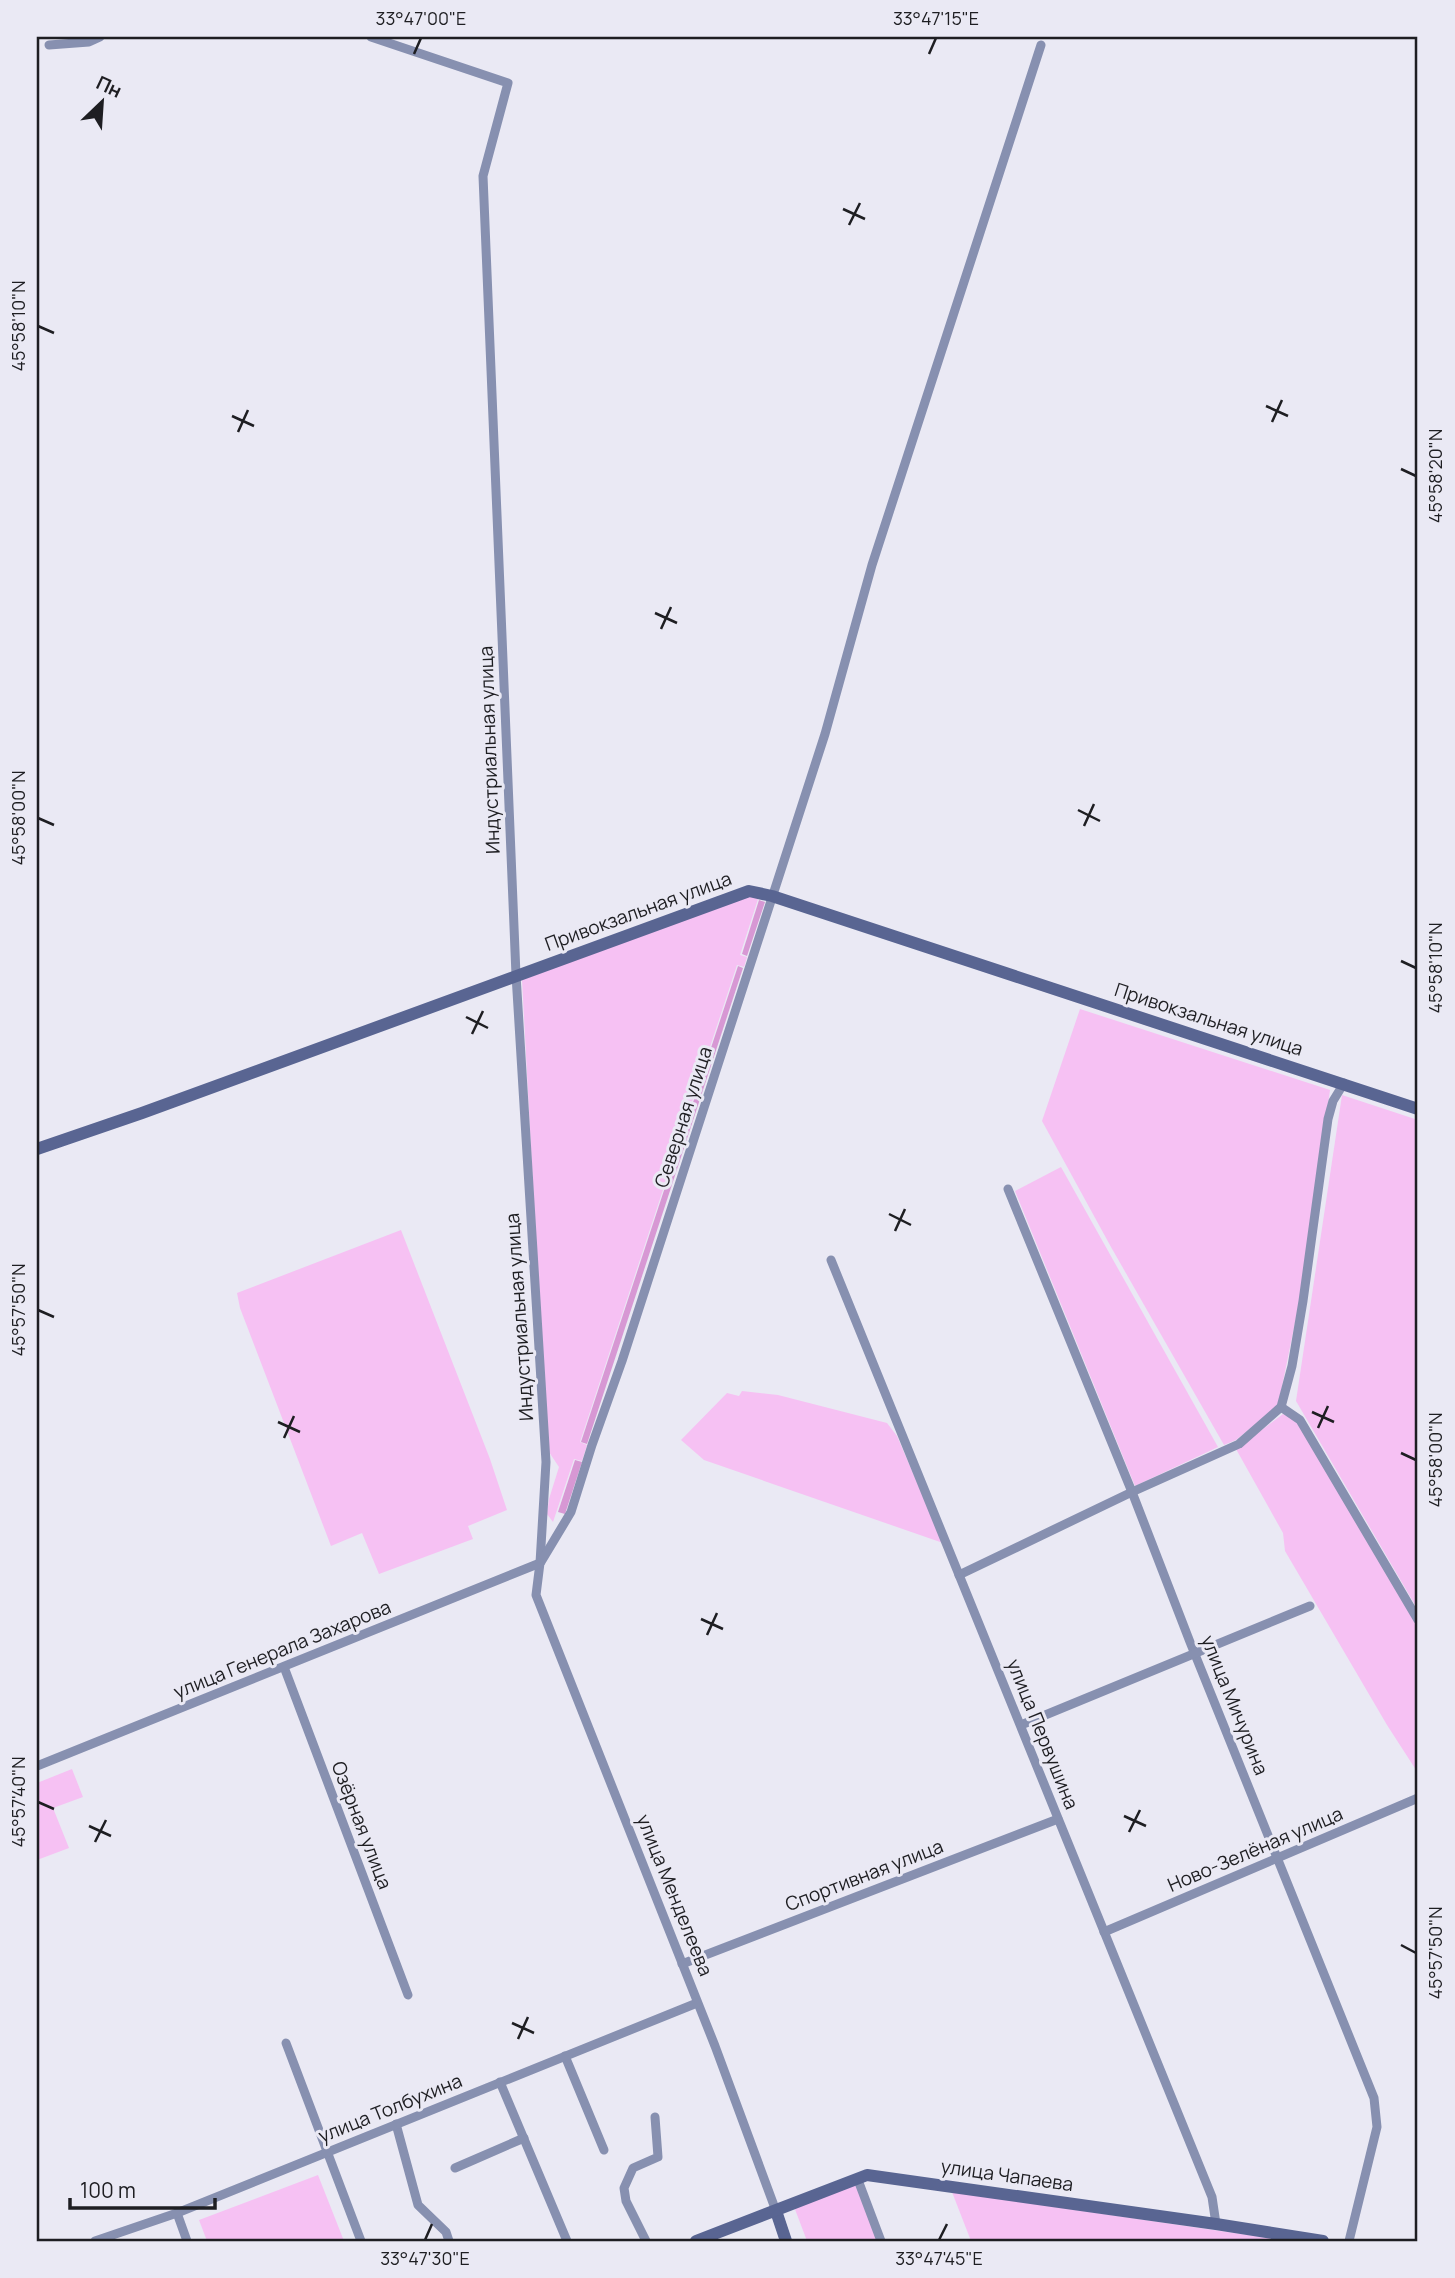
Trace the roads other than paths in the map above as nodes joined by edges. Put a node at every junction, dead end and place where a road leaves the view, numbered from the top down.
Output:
1 (100, 37) edge
2 (371, 37) edge
3 (49, 45) dead end
4 (1041, 45) dead end
5 (772, 896) junction
6 (516, 975) junction
7 (1344, 1083) junction
8 (1418, 1109) edge
9 (37, 1149) edge
10 (1008, 1189) dead end
11 (831, 1260) dead end
12 (1281, 1408) junction
13 (1132, 1492) junction
14 (540, 1563) junction
15 (959, 1576) junction
16 (1310, 1606) dead end
17 (1418, 1620) edge
18 (1195, 1653) junction
19 (284, 1667) junction
20 (1021, 1726) junction
21 (37, 1766) edge
22 (1418, 1798) edge
23 (1058, 1819) junction
24 (1279, 1859) junction
25 (1104, 1932) junction
26 (682, 1964) junction
27 (408, 1995) dead end
28 (697, 2003) junction
29 (286, 2043) dead end
30 (565, 2056) junction
31 (500, 2082) junction
32 (655, 2117) dead end
33 (396, 2124) junction
34 (524, 2138) junction
35 (604, 2150) dead end
36 (327, 2152) junction
37 (456, 2168) dead end
38 (858, 2180) junction
39 (776, 2211) junction
40 (177, 2213) junction
41 (1216, 2224) junction
42 (95, 2241) edge
43 (187, 2241) edge
44 (361, 2241) edge
45 (449, 2241) edge
46 (567, 2241) edge
47 (646, 2241) edge
48 (696, 2241) edge
49 (786, 2241) edge
50 (881, 2241) edge
51 (1323, 2241) edge
52 (1349, 2241) edge

1 - 3 street
2 - 6 street, Индустриальная улица
4 - 5 street, Северная улица
5 - 6 main road, Привокзальная улица
5 - 7 main road, Привокзальная улица
5 - 14 street, Северная улица
6 - 9 main road, Привокзальная улица
6 - 14 street, Индустриальная улица
7 - 8 main road, Привокзальная улица
7 - 12 street
10 - 13 street, улица Мичурина
11 - 15 street, улица Первушина
12 - 13 street
12 - 17 street
13 - 15 street
13 - 18 street, улица Мичурина
14 - 19 street, улица Генерала Захарова
14 - 26 street, улица Менделеева
15 - 20 street, улица Первушина
16 - 18 street
18 - 20 street
18 - 24 street, улица Мичурина
19 - 21 street, улица Генерала Захарова
19 - 27 street, Озёрная улица
20 - 23 street, улица Первушина
22 - 24 street, Ново-Зелёная улица
23 - 25 street, улица Первушина
23 - 26 street, Спортивная улица
24 - 25 street, Ново-Зелёная улица
24 - 52 street, улица Мичурина
25 - 41 street, улица Первушина
26 - 28 street, улица Менделеева
28 - 30 street, улица Толбухина
28 - 39 street, улица Менделеева
29 - 36 street
30 - 31 street, улица Толбухина
30 - 35 street
31 - 33 street, улица Толбухина
31 - 34 street
32 - 47 street
33 - 36 street, улица Толбухина
33 - 45 street
34 - 37 street
34 - 46 street
36 - 40 street, улица Толбухина
36 - 44 street
38 - 39 main road, улица Чапаева
38 - 41 main road, улица Чапаева
38 - 50 street
39 - 48 main road, улица Чапаева
39 - 49 main road, улица Менделеева
40 - 42 street, улица Толбухина
40 - 43 street
41 - 51 main road, улица Чапаева

